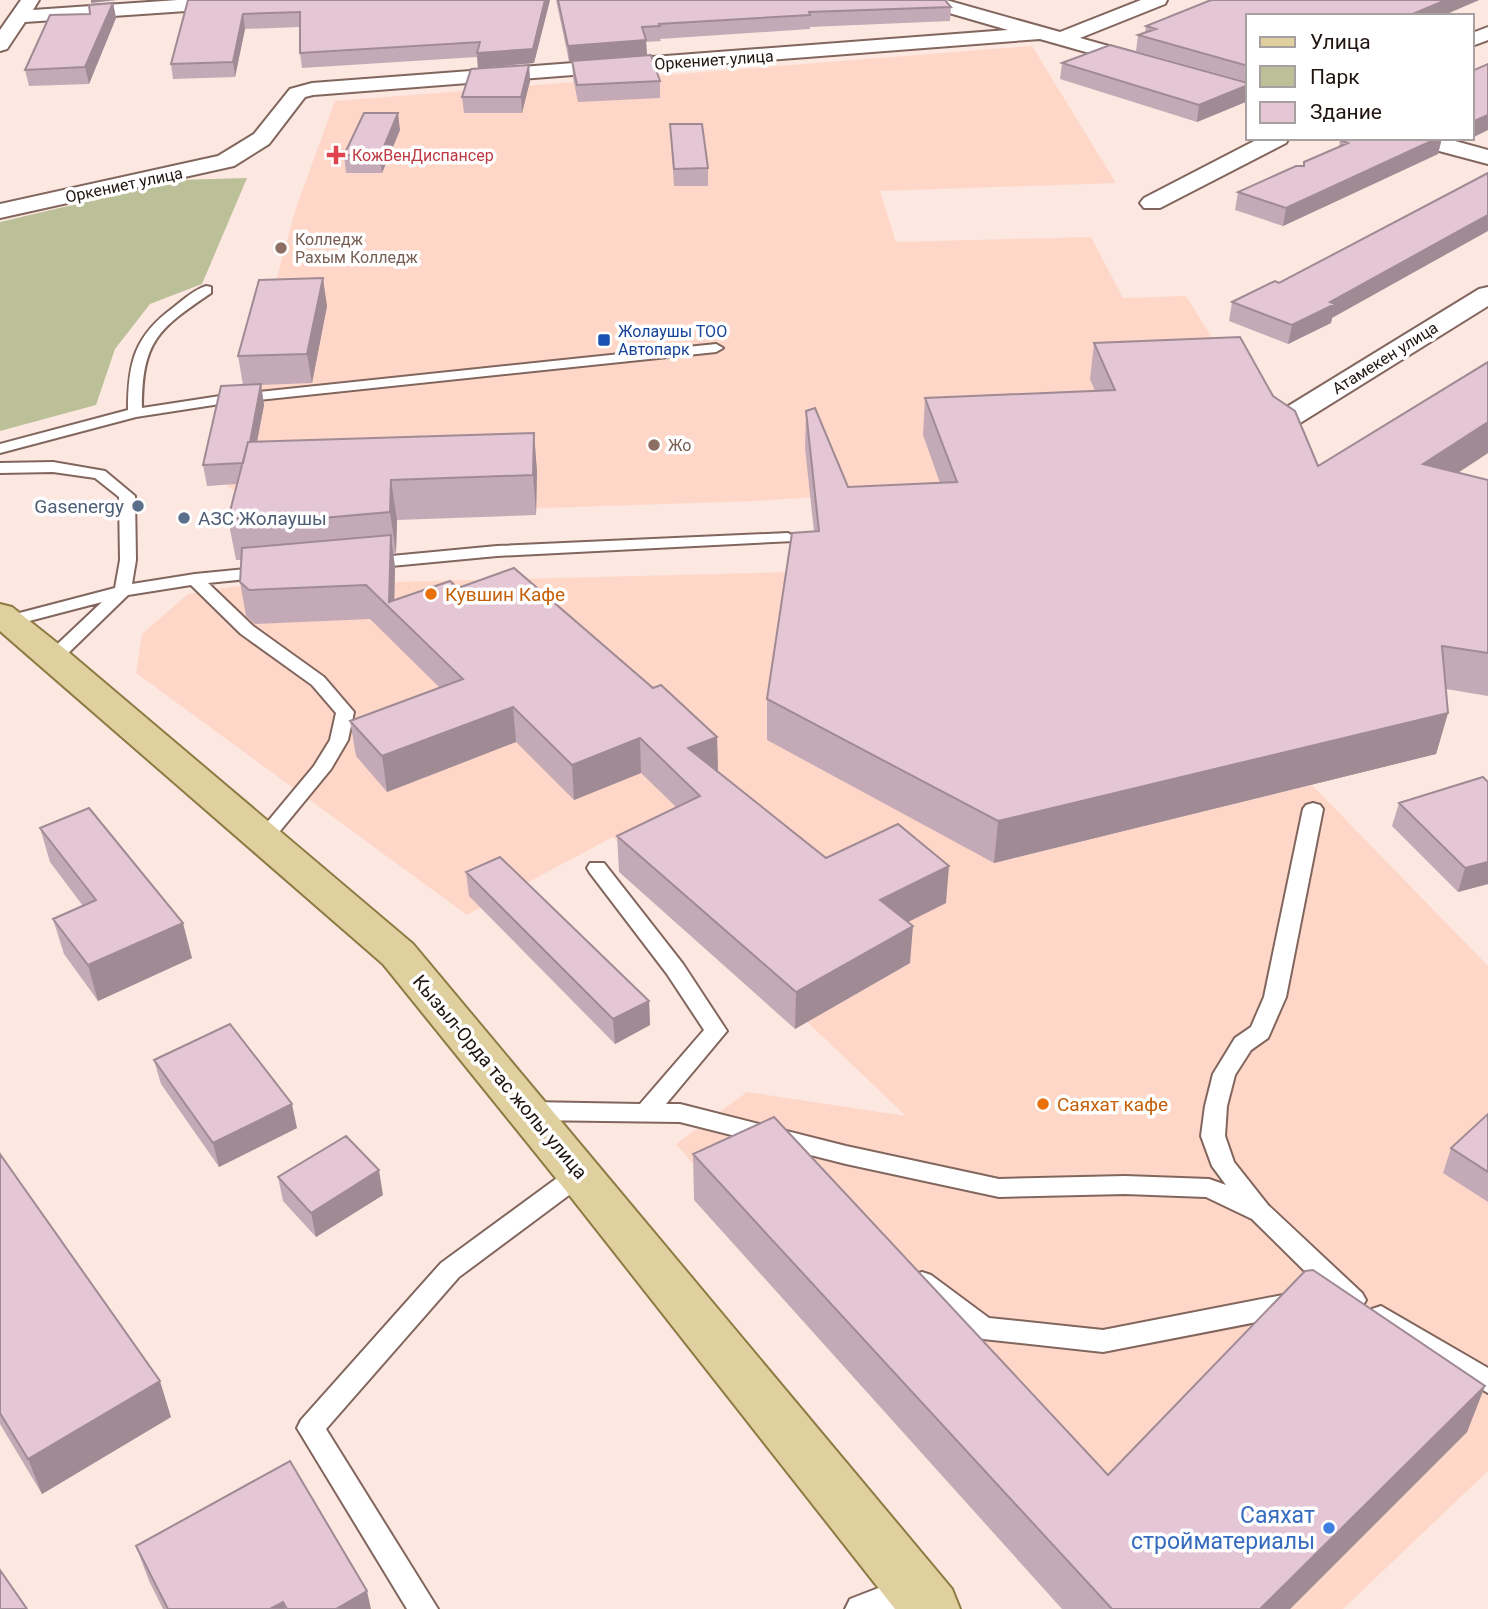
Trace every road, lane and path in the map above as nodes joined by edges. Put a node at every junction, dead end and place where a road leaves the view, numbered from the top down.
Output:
1 (258, 0) edge
2 (925, 0) edge
3 (1158, 0) edge
4 (25, 8) edge
5 (1042, 33) junction
6 (1063, 38) junction
7 (1, 42) edge
8 (1246, 91) edge
9 (1274, 140) edge
10 (1424, 140) edge
11 (245, 150) junction
12 (1488, 157) edge
13 (0, 197) edge
14 (1152, 203) dead end
15 (0, 211) edge
16 (206, 290) dead end
17 (1488, 295) edge
18 (716, 348) dead end
19 (135, 413) junction
20 (1282, 422) edge
21 (0, 449) edge
22 (0, 468) edge
23 (788, 538) edge
24 (360, 564) edge
25 (277, 571) edge
26 (195, 579) junction
27 (122, 591) junction
28 (5, 617) edge
29 (54, 657) junction
30 (1313, 809) dead end
31 (264, 838) junction
32 (597, 868) dead end
33 (528, 1111) junction
34 (645, 1113) junction
35 (801, 1143) junction
36 (580, 1174) junction
37 (823, 1177) edge
38 (1261, 1212) junction
39 (900, 1266) edge
40 (1344, 1294) junction
41 (1488, 1382) edge
42 (922, 1599) edge
43 (422, 1609) edge
44 (860, 1609) edge

1 - 4 street
2 - 5 street
3 - 6 street
4 - 7 street
5 - 6 street
5 - 11 street, Оркениет улица
6 - 8 street
9 - 14 street
10 - 12 street
11 - 13 street, Оркениет улица
11 - 15 street, Оркениет улица
16 - 19 lane
17 - 20 street, Атамекен улица
18 - 19 lane
19 - 21 lane
22 - 27 lane
23 - 24 lane
25 - 26 lane
26 - 27 lane
26 - 31 lane
27 - 28 lane
27 - 29 lane
28 - 29 main road, Кызыл-Орда тас жолы улица
29 - 31 main road, Кызыл-Орда тас жолы улица
30 - 38 lane
31 - 33 main road, Кызыл-Орда тас жолы улица
32 - 34 lane
33 - 34 lane
33 - 36 main road, Кызыл-Орда тас жолы улица
34 - 35 lane
35 - 37 lane
35 - 38 lane
36 - 42 main road, Кызыл-Орда тас жолы улица
36 - 43 lane
38 - 40 lane
39 - 40 lane
40 - 41 lane
42 - 44 lane

